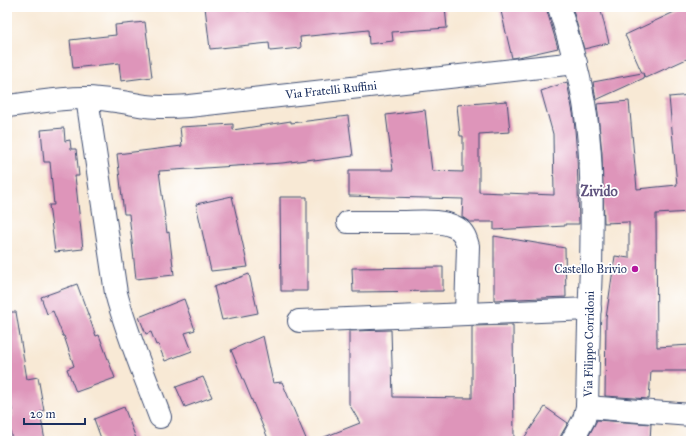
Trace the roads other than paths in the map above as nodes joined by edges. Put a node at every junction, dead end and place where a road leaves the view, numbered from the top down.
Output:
1 (559, 7) edge
2 (576, 63) junction
3 (87, 98) junction
4 (7, 106) edge
5 (348, 222) dead end
6 (590, 309) junction
7 (466, 314) junction
8 (298, 322) dead end
9 (587, 407) junction
10 (691, 416) edge
11 (160, 417) dead end
12 (572, 441) edge

1 - 2 street, Via Filippo Corridoni
2 - 3 street, Via Fratelli Ruffini
2 - 6 street, Via Filippo Corridoni
3 - 4 street, Via Fratelli Ruffini
3 - 11 street
5 - 7 street
6 - 7 street
6 - 9 street, Via Filippo Corridoni
7 - 8 street
9 - 10 street
9 - 12 street, Via Filippo Corridoni

